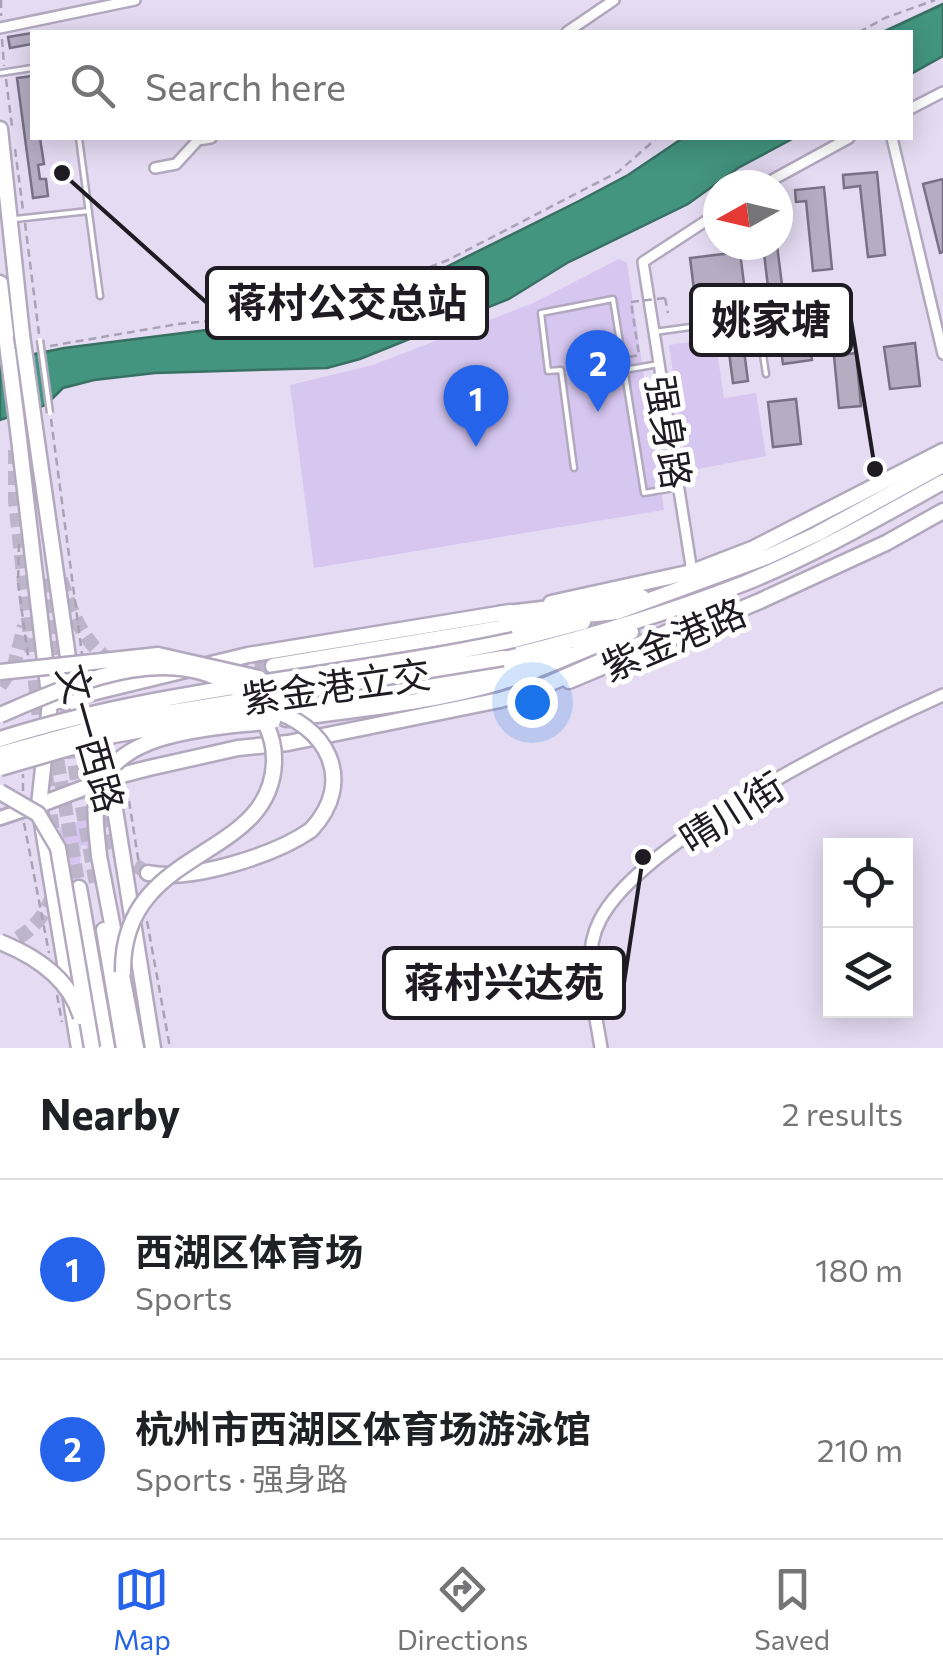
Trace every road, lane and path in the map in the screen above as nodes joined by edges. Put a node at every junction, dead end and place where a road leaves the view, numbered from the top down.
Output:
1 (0, 0) edge
2 (135, 0) edge
3 (614, 0) edge
4 (935, 0) edge
5 (1, 27) edge
6 (569, 30) edge
7 (862, 30) edge
8 (30, 68) edge
9 (2, 73) edge
10 (943, 92) edge
11 (913, 107) edge
12 (6, 128) edge
13 (79, 140) edge
14 (198, 140) edge
15 (655, 140) edge
16 (845, 140) edge
17 (892, 140) edge
18 (14, 145) dead end
19 (155, 168) dead end
20 (790, 170) edge
21 (89, 211) junction
22 (11, 219) edge
23 (703, 223) edge
24 (0, 284) edge
25 (815, 293) dead end
26 (100, 296) dead end
27 (668, 313) dead end
28 (756, 318) junction
29 (654, 332) junction
30 (40, 340) joint
31 (35, 350) dead end
32 (943, 354) edge
33 (622, 358) junction
34 (659, 364) junction
35 (624, 370) junction
36 (766, 374) dead end
37 (50, 413) dead end
38 (943, 452) edge
39 (943, 465) edge
40 (574, 468) dead end
41 (943, 482) edge
42 (679, 487) junction
43 (943, 512) edge
44 (692, 572) junction
45 (746, 582) junction
46 (672, 594) junction
47 (671, 610) junction
48 (618, 612) junction
49 (499, 614) junction
50 (273, 666) tunnel mouth
51 (499, 671) junction
52 (0, 672) edge
53 (285, 678) junction
54 (538, 688) junction
55 (943, 696) edge
56 (74, 699) junction
57 (50, 703) junction
58 (267, 709) junction
59 (0, 714) edge
60 (0, 740) edge
61 (0, 754) edge
62 (0, 768) edge
63 (110, 778) junction
64 (0, 792) edge
65 (39, 805) junction
66 (0, 818) edge
67 (148, 873) tunnel mouth
68 (96, 884) tunnel mouth
69 (79, 888) tunnel mouth
70 (18, 938) tunnel mouth
71 (0, 943) edge
72 (123, 972) junction
73 (79, 1048) edge
74 (91, 1048) edge
75 (107, 1048) edge
76 (124, 1048) edge
77 (136, 1048) edge
78 (154, 1048) edge
79 (601, 1048) edge

1 - 5 path
2 - 5 street
3 - 6 street
4 - 7 path
5 - 9 path
8 - 9 lane
9 - 12 path
10 - 11 street
12 - 22 main road
13 - 21 lane
14 - 19 street
15 - 31 path
16 - 20 street
17 - 32 street
18 - 22 path
21 - 22 lane
21 - 26 lane
22 - 30 path
22 - 56 main road, 文一西路, bridge
23 - 29 street, 强身路
24 - 57 main road, 文一西路, bridge
25 - 28 lane
27 - 33 path, bridge
28 - 29 lane
28 - 36 lane
29 - 34 street, 强身路
30 - 37 lane, bridge
33 - 35 lane
33 - 40 lane
34 - 35 lane
34 - 42 street, 强身路
35 - 42 lane
38 - 44 main road, 紫金港路
39 - 46 main road
41 - 45 main road
42 - 44 street, 强身路
43 - 54 main road, 紫金港路
44 - 49 main road, 紫金港路
45 - 47 main road
45 - 54 main road
46 - 48 main road
46 - 49 main road
47 - 51 main road, 紫金港立交
47 - 51 main road
48 - 50 main road
48 - 53 main road, 紫金港立交, bridge
49 - 56 main road, 紫金港路
51 - 58 main road
51 - 61 main road, 紫金港立交, bridge
51 - 72 main road, bridge
52 - 53 main road, bridge
53 - 60 main road, 紫金港立交, bridge
54 - 63 main road, 紫金港路
55 - 79 street, 晴川街
56 - 57 main road, 紫金港路
56 - 63 main road, 文一西路
57 - 59 main road
57 - 65 main road, 文一西路
58 - 62 main road, bridge
58 - 67 main road, bridge
59 - 72 main road, bridge
63 - 65 main road, 紫金港路
63 - 78 main road, 文一西路
64 - 74 main road, bridge
65 - 66 main road
65 - 73 main road, 文一西路
68 - 76 main road
69 - 75 main road
70 - 71 main road
71 - 74 main road, bridge
72 - 77 main road

